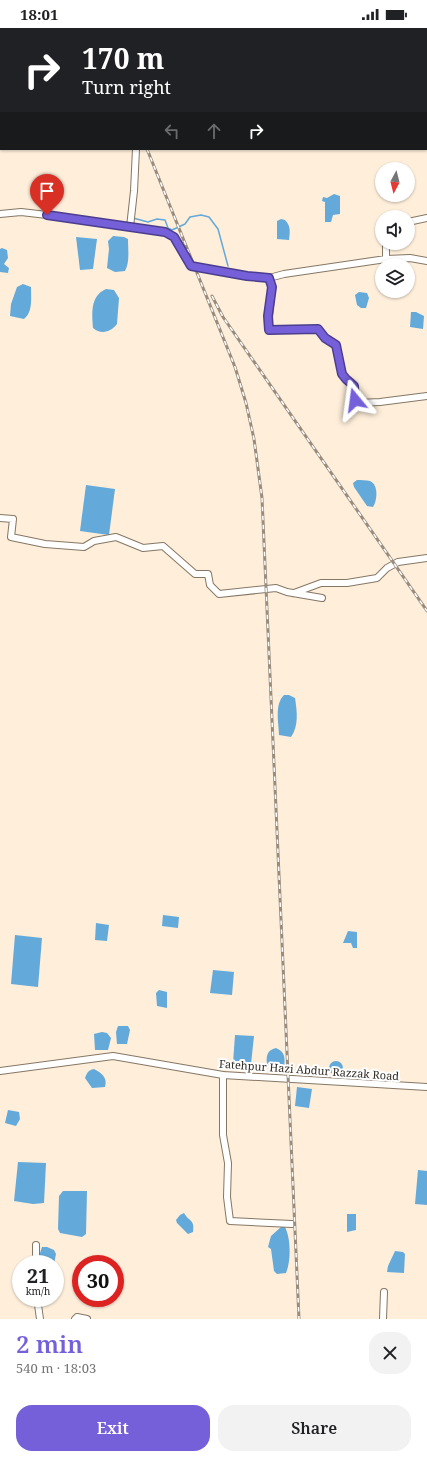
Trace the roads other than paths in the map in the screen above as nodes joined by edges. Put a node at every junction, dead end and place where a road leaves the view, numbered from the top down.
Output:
1 (136, 150) edge
2 (0, 214) edge
3 (427, 218) edge
4 (415, 221) edge
5 (130, 227) junction
6 (415, 259) edge
7 (375, 261) edge
8 (427, 261) edge
9 (269, 278) junction
10 (427, 396) edge
11 (0, 518) edge
12 (427, 558) edge
13 (292, 593) junction
14 (322, 598) dead end
15 (0, 1071) edge
16 (223, 1075) junction
17 (427, 1087) edge
18 (292, 1224) dead end
19 (36, 1245) dead end
20 (36, 1255) edge
21 (384, 1292) dead end
22 (39, 1307) edge
23 (40, 1319) edge
24 (75, 1319) edge
25 (88, 1319) edge
26 (383, 1319) edge

1 - 5 street
2 - 5 street
3 - 4 street
5 - 9 street
6 - 8 street
7 - 9 street
9 - 10 street
11 - 13 street
12 - 13 street
13 - 14 street
15 - 16 street, Fatehpur Hazi Abdur Razzak Road
16 - 17 street, Fatehpur Hazi Abdur Razzak Road
16 - 18 street
19 - 20 street
21 - 26 street
22 - 23 street
24 - 25 street

